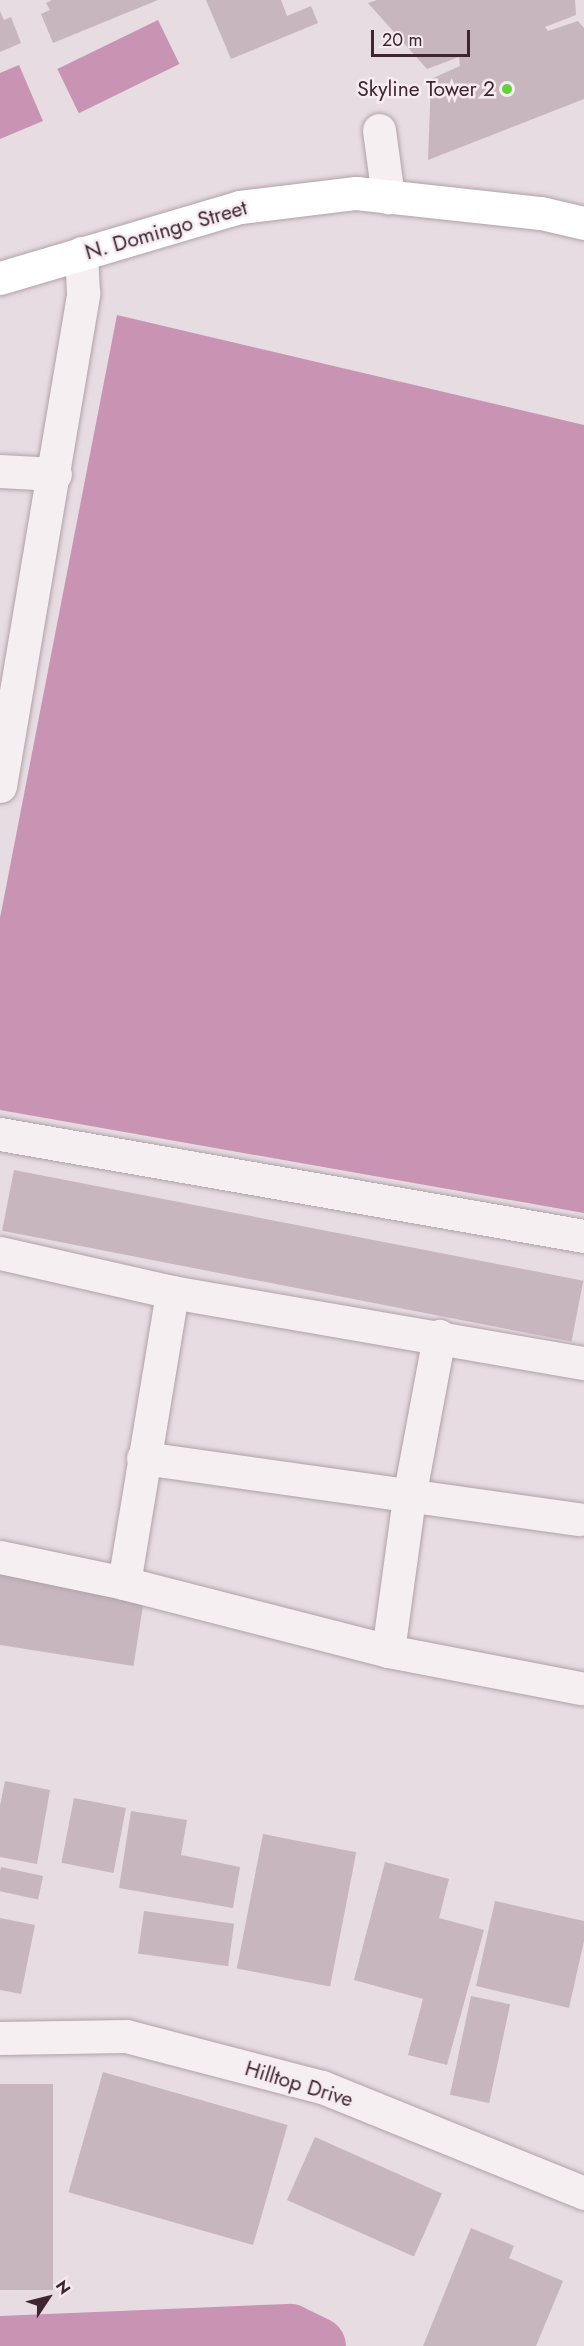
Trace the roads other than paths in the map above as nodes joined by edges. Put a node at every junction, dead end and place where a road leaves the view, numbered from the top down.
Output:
1 (379, 130) dead end
2 (388, 197) junction
3 (584, 223) edge
4 (81, 253) junction
5 (0, 278) edge
6 (0, 471) edge
7 (55, 474) junction
8 (0, 786) edge
9 (0, 1134) edge
10 (584, 1236) edge
11 (0, 1253) edge
12 (172, 1292) junction
13 (439, 1336) junction
14 (584, 1363) edge
15 (143, 1458) junction
16 (409, 1497) junction
17 (579, 1519) dead end
18 (0, 1557) edge
19 (124, 1583) junction
20 (388, 1652) junction
21 (581, 1688) dead end
22 (0, 2038) edge
23 (584, 2193) edge

1 - 2 street
2 - 3 main road, N. Domingo Street
2 - 4 main road, N. Domingo Street
4 - 5 main road, N. Domingo Street
4 - 7 street
6 - 7 street
7 - 8 street
9 - 10 street
11 - 12 street
12 - 13 street
12 - 15 street
13 - 14 street
13 - 16 street
15 - 16 street
15 - 19 street
16 - 17 street
16 - 20 street
18 - 19 street
19 - 20 street
20 - 21 street
22 - 23 street, Hilltop Drive

